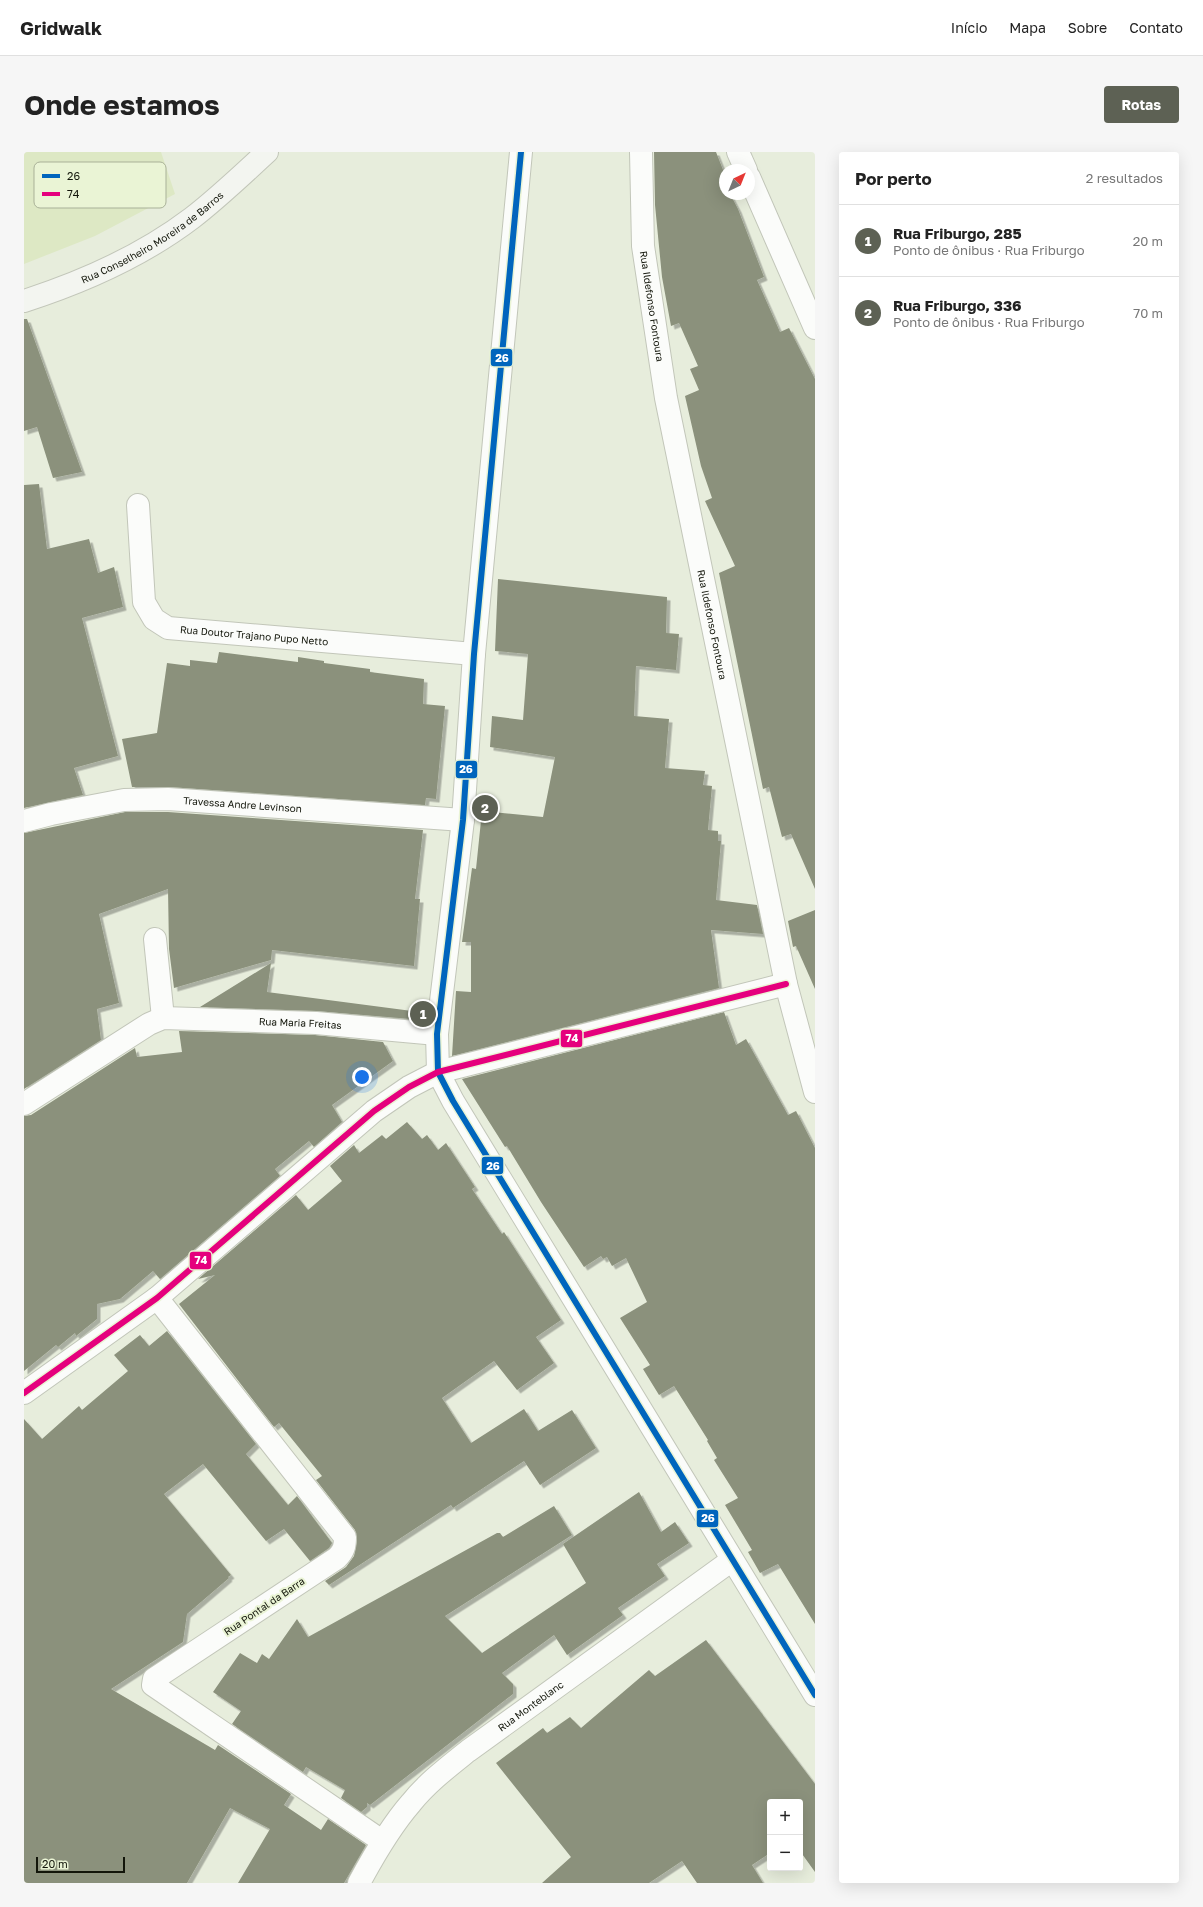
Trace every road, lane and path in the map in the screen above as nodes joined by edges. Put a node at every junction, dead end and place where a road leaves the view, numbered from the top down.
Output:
1 (267, 152) edge
2 (521, 152) edge
3 (641, 152) edge
4 (738, 152) edge
5 (743, 164) edge
6 (755, 191) edge
7 (24, 301) edge
8 (815, 328) edge
9 (138, 504) dead end
10 (474, 654) junction
11 (462, 820) junction
12 (24, 821) edge
13 (154, 939) dead end
14 (786, 984) junction
15 (163, 1018) junction
16 (437, 1034) junction
17 (438, 1072) junction
18 (815, 1092) edge
19 (24, 1104) edge
20 (157, 1298) junction
21 (24, 1393) edge
22 (732, 1560) junction
23 (815, 1695) edge
24 (382, 1841) junction
25 (359, 1883) edge

1 - 7 main road, Rua Conselheiro Moreira de Barros
2 - 10 street
3 - 14 street, Rua Ildefonso Fontoura
4 - 5 street
6 - 8 street
9 - 10 street, Rua Doutor Trajano Pupo Netto
10 - 11 street
11 - 12 street, Travessa Andre Levinson
11 - 16 street
13 - 15 street
14 - 17 street
14 - 18 street, Rua Ildefonso Fontoura
15 - 16 street, Rua Maria Freitas
15 - 19 street, Rua Maria Freitas
16 - 17 street
17 - 20 street
17 - 22 street
20 - 21 street
20 - 24 street, Rua Pontal da Barra
22 - 23 street
22 - 24 street, Rua Monteblanc
24 - 25 street, Rua Monteblanc

